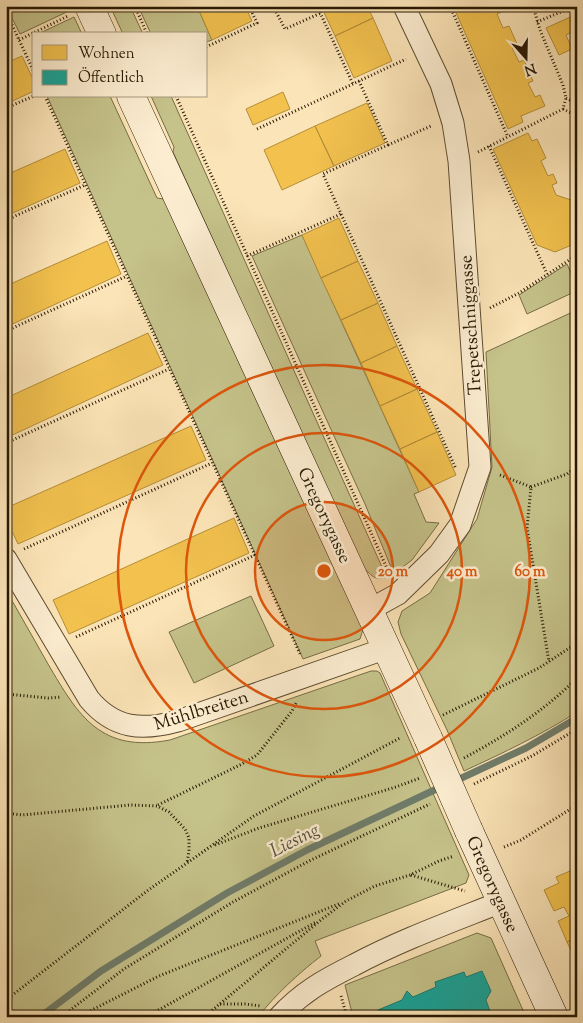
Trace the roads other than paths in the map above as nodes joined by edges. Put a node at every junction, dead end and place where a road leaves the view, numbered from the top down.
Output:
1 (404, 6) edge
2 (80, 10) edge
3 (100, 32) edge
4 (132, 98) edge
5 (11, 556) edge
6 (369, 610) junction
7 (387, 648) junction
8 (501, 902) junction
9 (280, 1016) edge
10 (554, 1017) edge

1 - 6 street, Trepetschniggasse
2 - 3 street
4 - 6 street, Gregorygasse
5 - 7 street, Mühlbreiten
6 - 7 street, Gregorygasse
7 - 8 street, Gregorygasse, bridge
8 - 9 street
8 - 10 street, Gregorygasse

